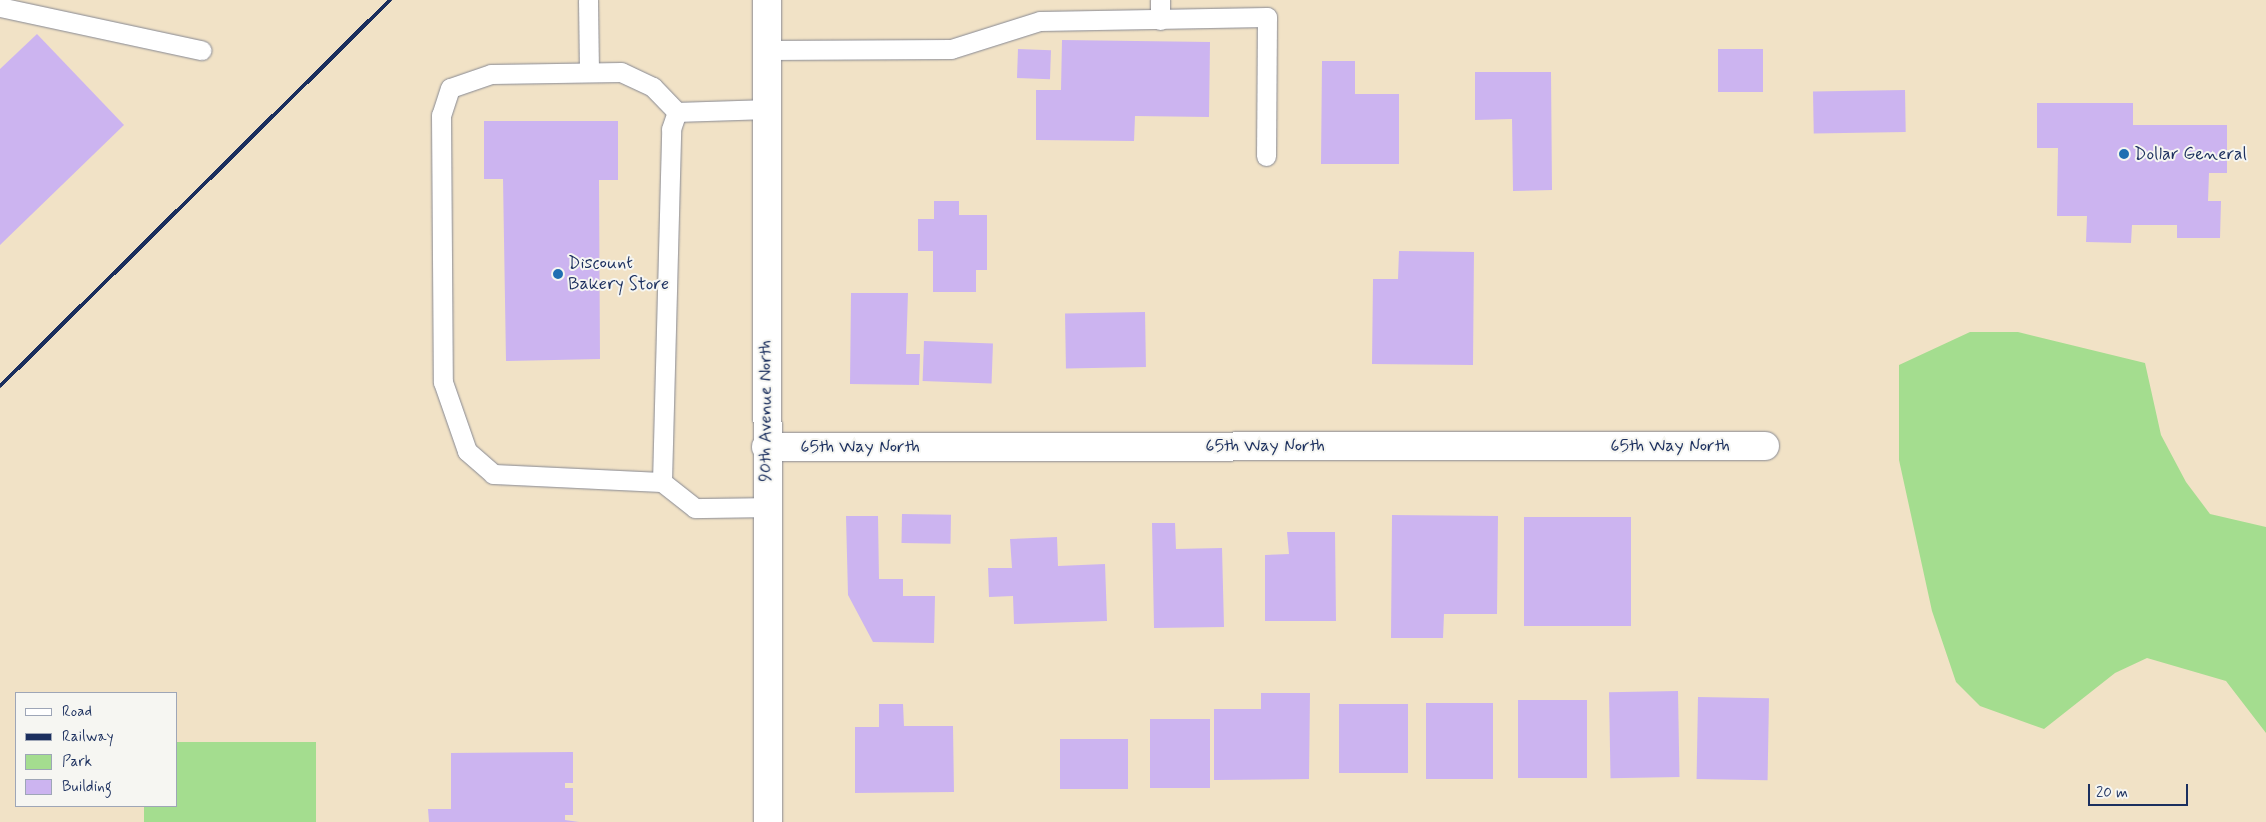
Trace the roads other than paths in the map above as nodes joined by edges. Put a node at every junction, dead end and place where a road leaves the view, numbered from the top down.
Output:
1 (588, 0) edge
2 (767, 0) edge
3 (1160, 0) edge
4 (0, 7) edge
5 (1160, 20) junction
6 (201, 50) dead end
7 (767, 50) junction
8 (589, 70) junction
9 (767, 109) junction
10 (677, 112) junction
11 (1266, 156) dead end
12 (1765, 446) dead end
13 (766, 447) junction
14 (662, 482) junction
15 (766, 507) junction
16 (768, 822) edge

1 - 8 lane
2 - 7 street, 90th Avenue North
3 - 5 lane
4 - 6 lane
5 - 7 lane
5 - 11 lane
7 - 9 street, 90th Avenue North
8 - 10 lane
8 - 14 lane
9 - 10 lane
9 - 13 street, 90th Avenue North
10 - 14 lane
12 - 13 street, 65th Way North
13 - 15 street, 90th Avenue North
14 - 15 lane
15 - 16 street, 90th Avenue North

